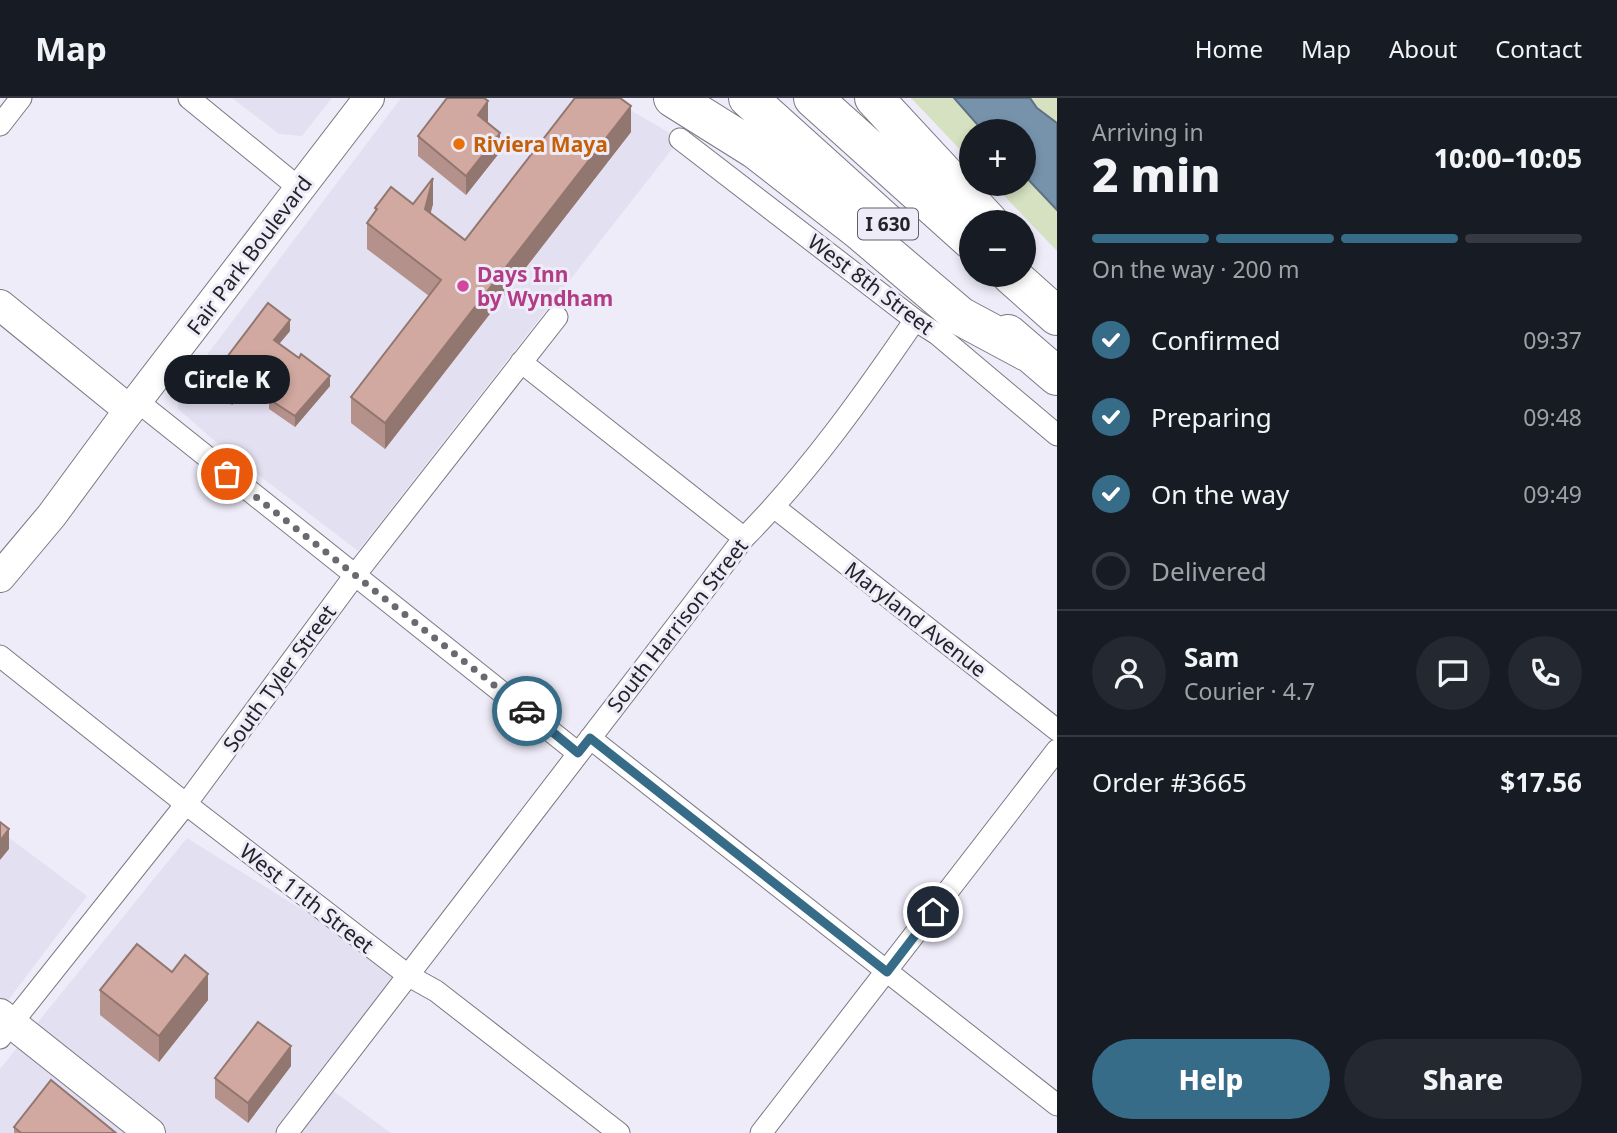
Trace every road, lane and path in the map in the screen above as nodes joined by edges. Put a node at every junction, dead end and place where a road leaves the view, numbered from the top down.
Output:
1 (21, 98) edge
2 (189, 98) edge
3 (369, 98) edge
4 (673, 98) edge
5 (748, 98) edge
6 (813, 98) edge
7 (874, 98) edge
8 (0, 125) edge
9 (680, 138) dead end
10 (299, 188) junction
11 (978, 210) edge
12 (959, 229) edge
13 (1036, 277) edge
14 (1024, 287) edge
15 (1057, 301) edge
16 (0, 305) edge
17 (1057, 316) edge
18 (556, 317) dead end
19 (915, 320) junction
20 (1027, 352) junction
21 (521, 362) junction
22 (1057, 376) edge
23 (133, 405) junction
24 (1057, 435) edge
25 (775, 507) junction
26 (744, 538) junction
27 (355, 575) junction
28 (0, 577) edge
29 (0, 656) edge
30 (1057, 730) edge
31 (584, 746) junction
32 (1057, 750) edge
33 (186, 804) junction
34 (887, 972) junction
35 (409, 976) junction
36 (4, 1026) edge
37 (1057, 1105) edge
38 (150, 1133) edge
39 (287, 1133) edge
40 (619, 1133) edge
41 (761, 1133) edge

1 - 8 street
2 - 10 street
3 - 10 main road, Fair Park Boulevard
4 - 20 highway
5 - 20 highway, I 630
6 - 12 highway, I 630
7 - 11 highway
9 - 19 street, West 8th Street
10 - 23 main road, Fair Park Boulevard
13 - 15 highway
14 - 17 highway
16 - 23 main road
18 - 21 street, South Tyler Street
19 - 24 street, West 8th Street
19 - 25 street, South Harrison Street
20 - 22 highway, I 630
21 - 26 street
21 - 27 street, South Tyler Street
23 - 27 street
23 - 28 main road, Fair Park Boulevard
25 - 26 street, South Harrison Street
25 - 30 street, Maryland Avenue
26 - 31 street, South Harrison Street
27 - 31 street
27 - 33 street, South Tyler Street
29 - 33 street, West 11th Street
31 - 34 street
31 - 35 street, South Harrison Street
32 - 34 street
33 - 35 street, West 11th Street
33 - 36 street, South Tyler Street
34 - 37 street
34 - 41 street
35 - 39 street, South Harrison Street
35 - 40 street, West 11th Street
36 - 38 main road

